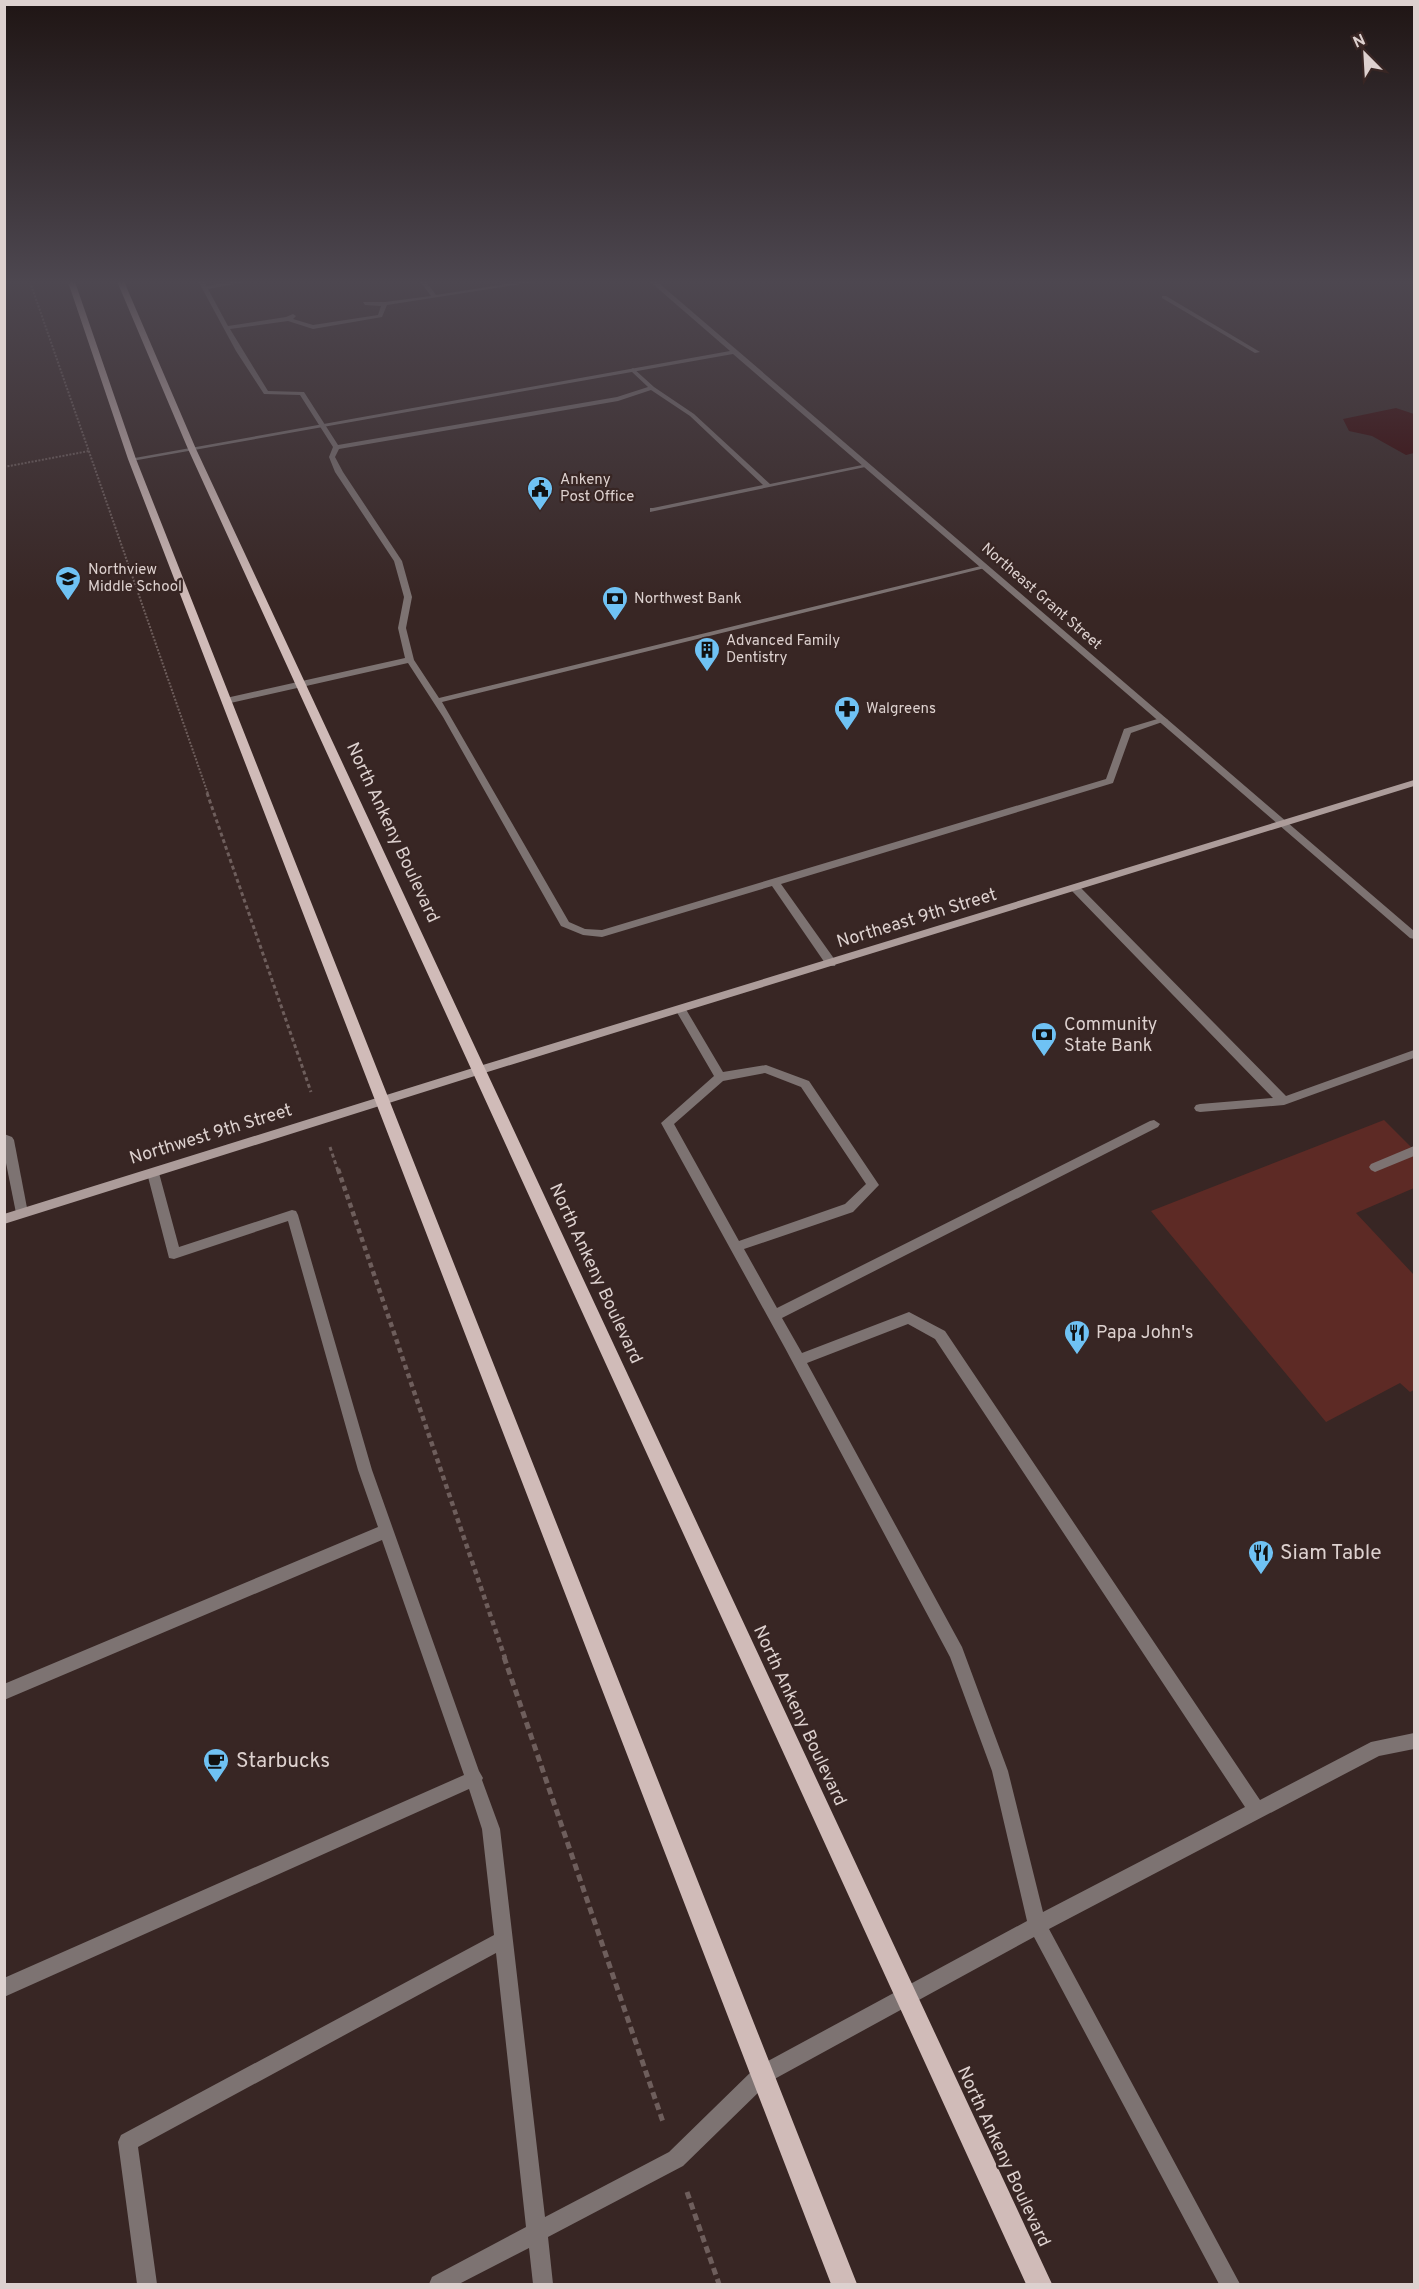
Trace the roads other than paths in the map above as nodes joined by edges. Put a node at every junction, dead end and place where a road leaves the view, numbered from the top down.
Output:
1 (107, 386) edge
2 (165, 386) edge
3 (262, 386) edge
4 (544, 386) edge
5 (650, 386) edge
6 (773, 386) edge
7 (652, 388) junction
8 (324, 425) junction
9 (336, 447) junction
10 (192, 449) junction
11 (132, 459) junction
12 (867, 466) junction
13 (768, 486) junction
14 (653, 510) dead end
15 (985, 567) junction
16 (410, 660) junction
17 (301, 686) junction
18 (226, 701) junction
19 (437, 701) junction
20 (1164, 720) junction
21 (1414, 783) edge
22 (1284, 824) junction
23 (775, 883) junction
24 (1075, 888) junction
25 (1414, 936) edge
26 (831, 963) junction
27 (680, 1009) junction
28 (1414, 1054) edge
29 (477, 1071) junction
30 (720, 1077) junction
31 (429, 1086) joint
32 (382, 1101) junction
33 (1284, 1101) junction
34 (1200, 1108) dead end
35 (1154, 1124) dead end
36 (4, 1138) edge
37 (1414, 1151) edge
38 (1375, 1167) dead end
39 (153, 1173) junction
40 (22, 1213) junction
41 (4, 1219) edge
42 (736, 1247) junction
43 (774, 1316) junction
44 (798, 1360) junction
45 (386, 1531) junction
46 (4, 1692) edge
47 (1414, 1741) edge
48 (475, 1778) junction
49 (1257, 1810) junction
50 (1037, 1925) junction
51 (504, 1939) junction
52 (4, 1988) edge
53 (906, 1997) junction
54 (762, 2075) junction
55 (537, 2233) junction
56 (147, 2284) edge
57 (439, 2284) edge
58 (543, 2284) edge
59 (844, 2284) edge
60 (1039, 2284) edge
61 (1230, 2284) edge

1 - 11 main road
2 - 10 main road, North Ankeny Boulevard
3 - 8 street
4 - 8 street
5 - 7 street
6 - 12 street, Northeast Grant Street
7 - 9 street
7 - 13 street
8 - 9 street
8 - 10 street
9 - 16 street
10 - 11 street
10 - 17 main road, North Ankeny Boulevard
11 - 18 main road
12 - 13 street
12 - 15 street, Northeast Grant Street
13 - 14 street
15 - 19 street
15 - 20 street, Northeast Grant Street
16 - 17 street
16 - 19 street
17 - 18 street
17 - 29 main road, North Ankeny Boulevard
18 - 32 main road
19 - 23 street
20 - 22 street, Northeast Grant Street
20 - 23 street
21 - 22 street, Northeast 9th Street
22 - 24 street, Northeast 9th Street
22 - 25 street, Northeast Grant Street
23 - 26 street
24 - 26 street, Northeast 9th Street
24 - 33 street
26 - 27 street, Northeast 9th Street
27 - 29 street, Northeast 9th Street
27 - 30 street
28 - 33 street
29 - 31 street, Northeast 9th Street
29 - 53 main road, North Ankeny Boulevard
30 - 42 street
30 - 42 street
31 - 32 street, Northwest 9th Street
32 - 39 street, Northwest 9th Street
32 - 54 main road
33 - 34 street
35 - 43 street
36 - 40 street
37 - 38 street
39 - 40 street, Northwest 9th Street
39 - 45 street
40 - 41 street, Northwest 9th Street
42 - 43 street
43 - 44 street
44 - 49 street
44 - 50 street
45 - 46 street
45 - 48 street
47 - 49 street
48 - 51 street
48 - 52 street
49 - 50 street
50 - 53 street
50 - 61 street
51 - 55 street
51 - 56 street
53 - 54 street
53 - 60 main road, North Ankeny Boulevard
54 - 55 street
54 - 59 main road
55 - 57 street
55 - 58 street

